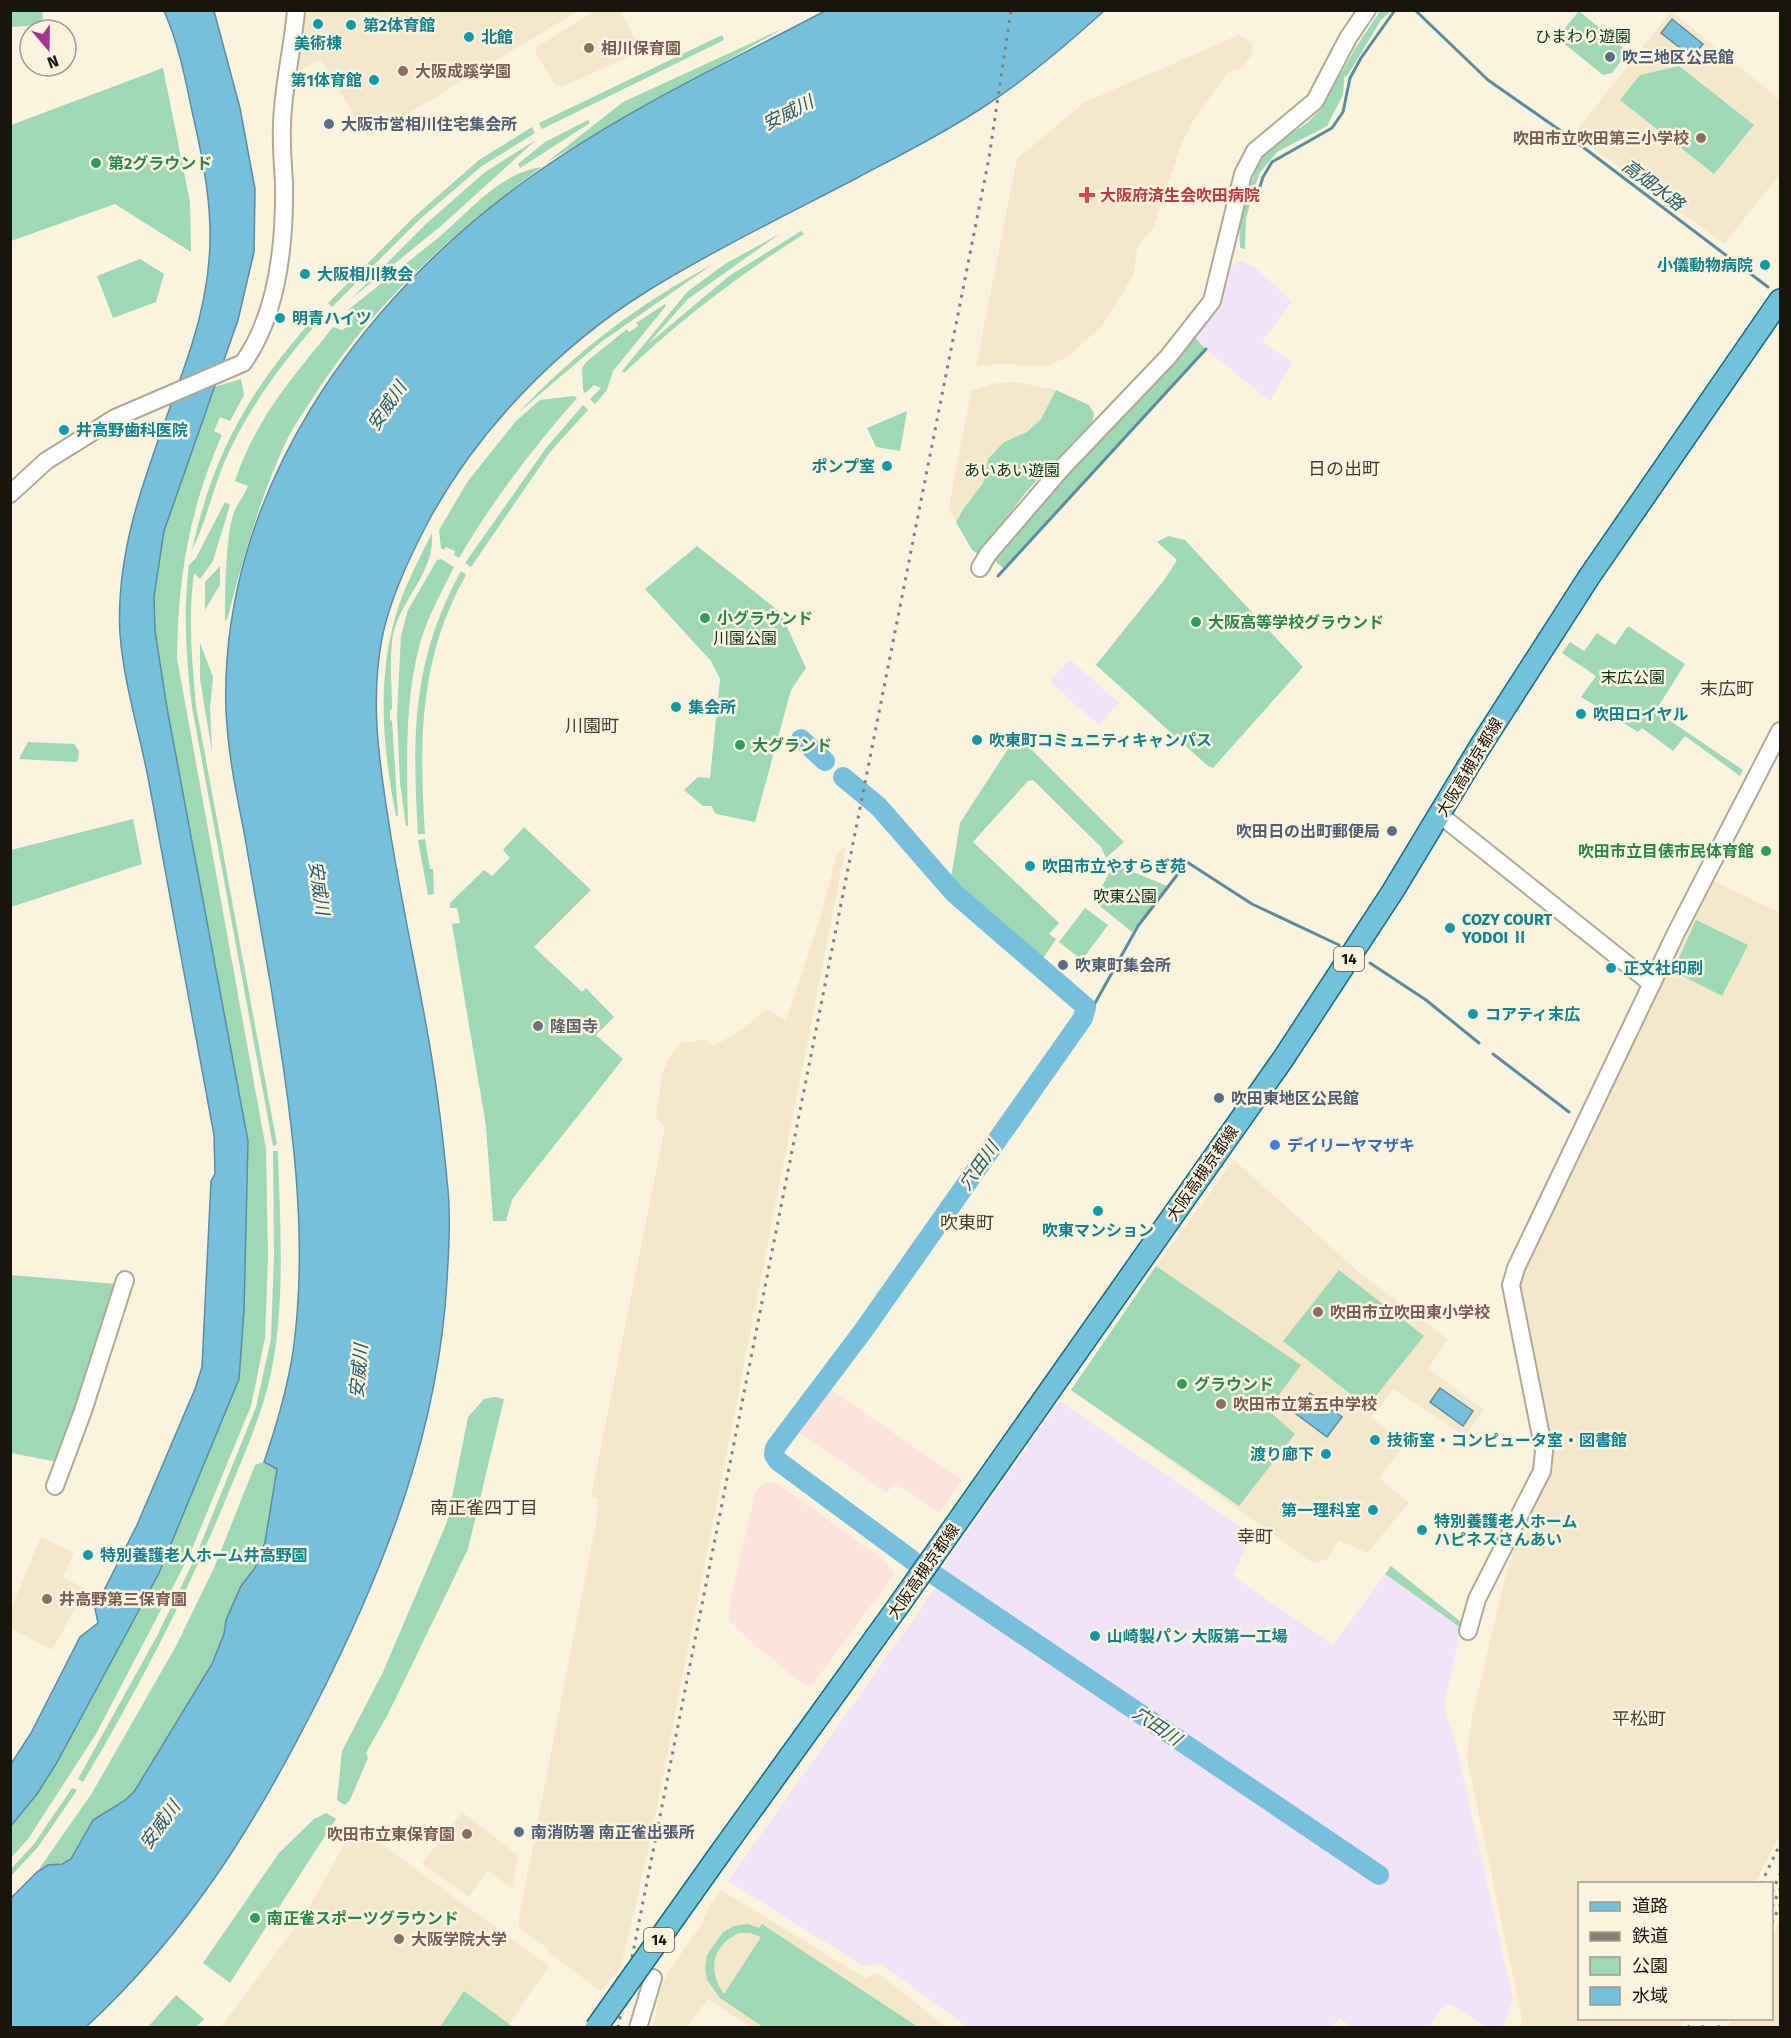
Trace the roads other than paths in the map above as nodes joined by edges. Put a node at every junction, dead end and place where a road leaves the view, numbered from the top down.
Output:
1 (297, 10) edge
2 (1367, 10) edge
3 (1780, 300) edge
4 (10, 494) edge
5 (980, 568) dead end
6 (1780, 731) edge
7 (1440, 815) junction
8 (1652, 984) junction
9 (124, 1280) dead end
10 (55, 1486) dead end
11 (1468, 1631) dead end
12 (653, 1978) dead end
13 (596, 2028) edge
14 (638, 2028) edge

1 - 4 street
2 - 5 street
3 - 7 main road, 大阪高槻京都線 / 14
6 - 8 street
7 - 8 street
7 - 13 main road, 大阪高槻京都線 / 14, bridge
8 - 11 street
9 - 10 street
12 - 14 street

